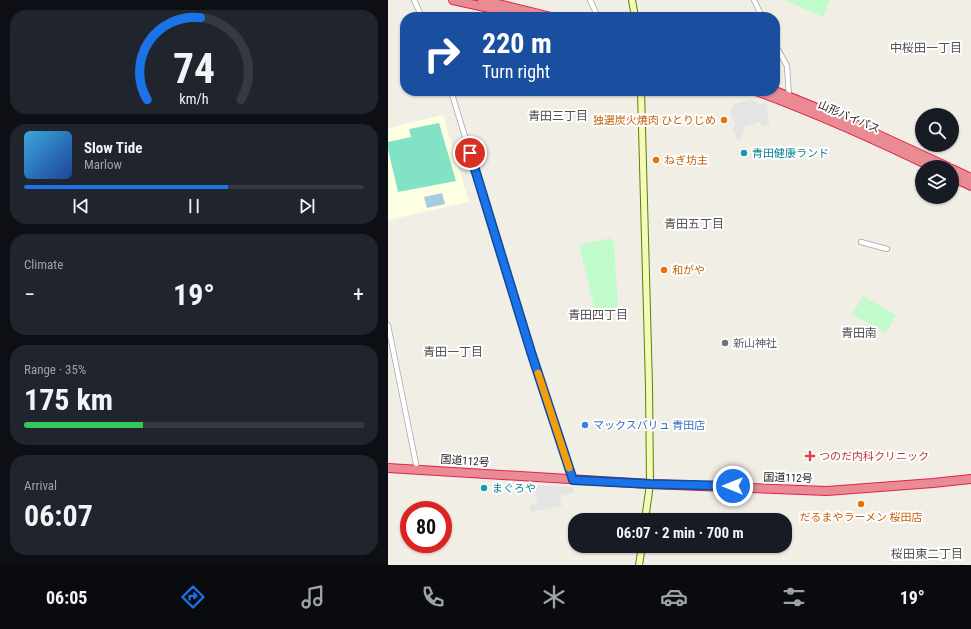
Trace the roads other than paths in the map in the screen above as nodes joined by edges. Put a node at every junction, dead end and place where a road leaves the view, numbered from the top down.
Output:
1 (414, 0) edge
2 (453, 0) edge
3 (482, 0) edge
4 (590, 0) edge
5 (632, 0) edge
6 (754, 0) edge
7 (420, 12) edge
8 (507, 12) edge
9 (531, 12) edge
10 (596, 12) edge
11 (633, 12) edge
12 (760, 12) edge
13 (780, 53) edge
14 (780, 93) edge
15 (453, 96) edge
16 (642, 96) edge
17 (770, 96) edge
18 (789, 97) junction
19 (918, 160) edge
20 (933, 160) edge
21 (959, 172) edge
22 (971, 178) edge
23 (959, 180) edge
24 (971, 186) edge
25 (861, 242) dead end
26 (886, 249) dead end
27 (388, 325) edge
28 (388, 468) edge
29 (417, 469) junction
30 (971, 479) edge
31 (573, 480) junction
32 (650, 484) junction
33 (646, 513) edge
34 (641, 553) edge
35 (639, 565) edge

1 - 7 street
2 - 8 highway
3 - 9 highway
4 - 10 street
5 - 11 street
6 - 12 street
13 - 18 street
14 - 18 highway, 山形バイパス
15 - 31 street
16 - 32 street
17 - 19 highway, 山形バイパス
18 - 20 highway, 山形バイパス
21 - 22 highway
23 - 24 highway
25 - 26 street
27 - 29 street
28 - 29 highway, 国道112号
29 - 31 highway, 国道112号
30 - 32 highway, 国道112号
31 - 32 highway, 国道112号
32 - 33 street
34 - 35 street

